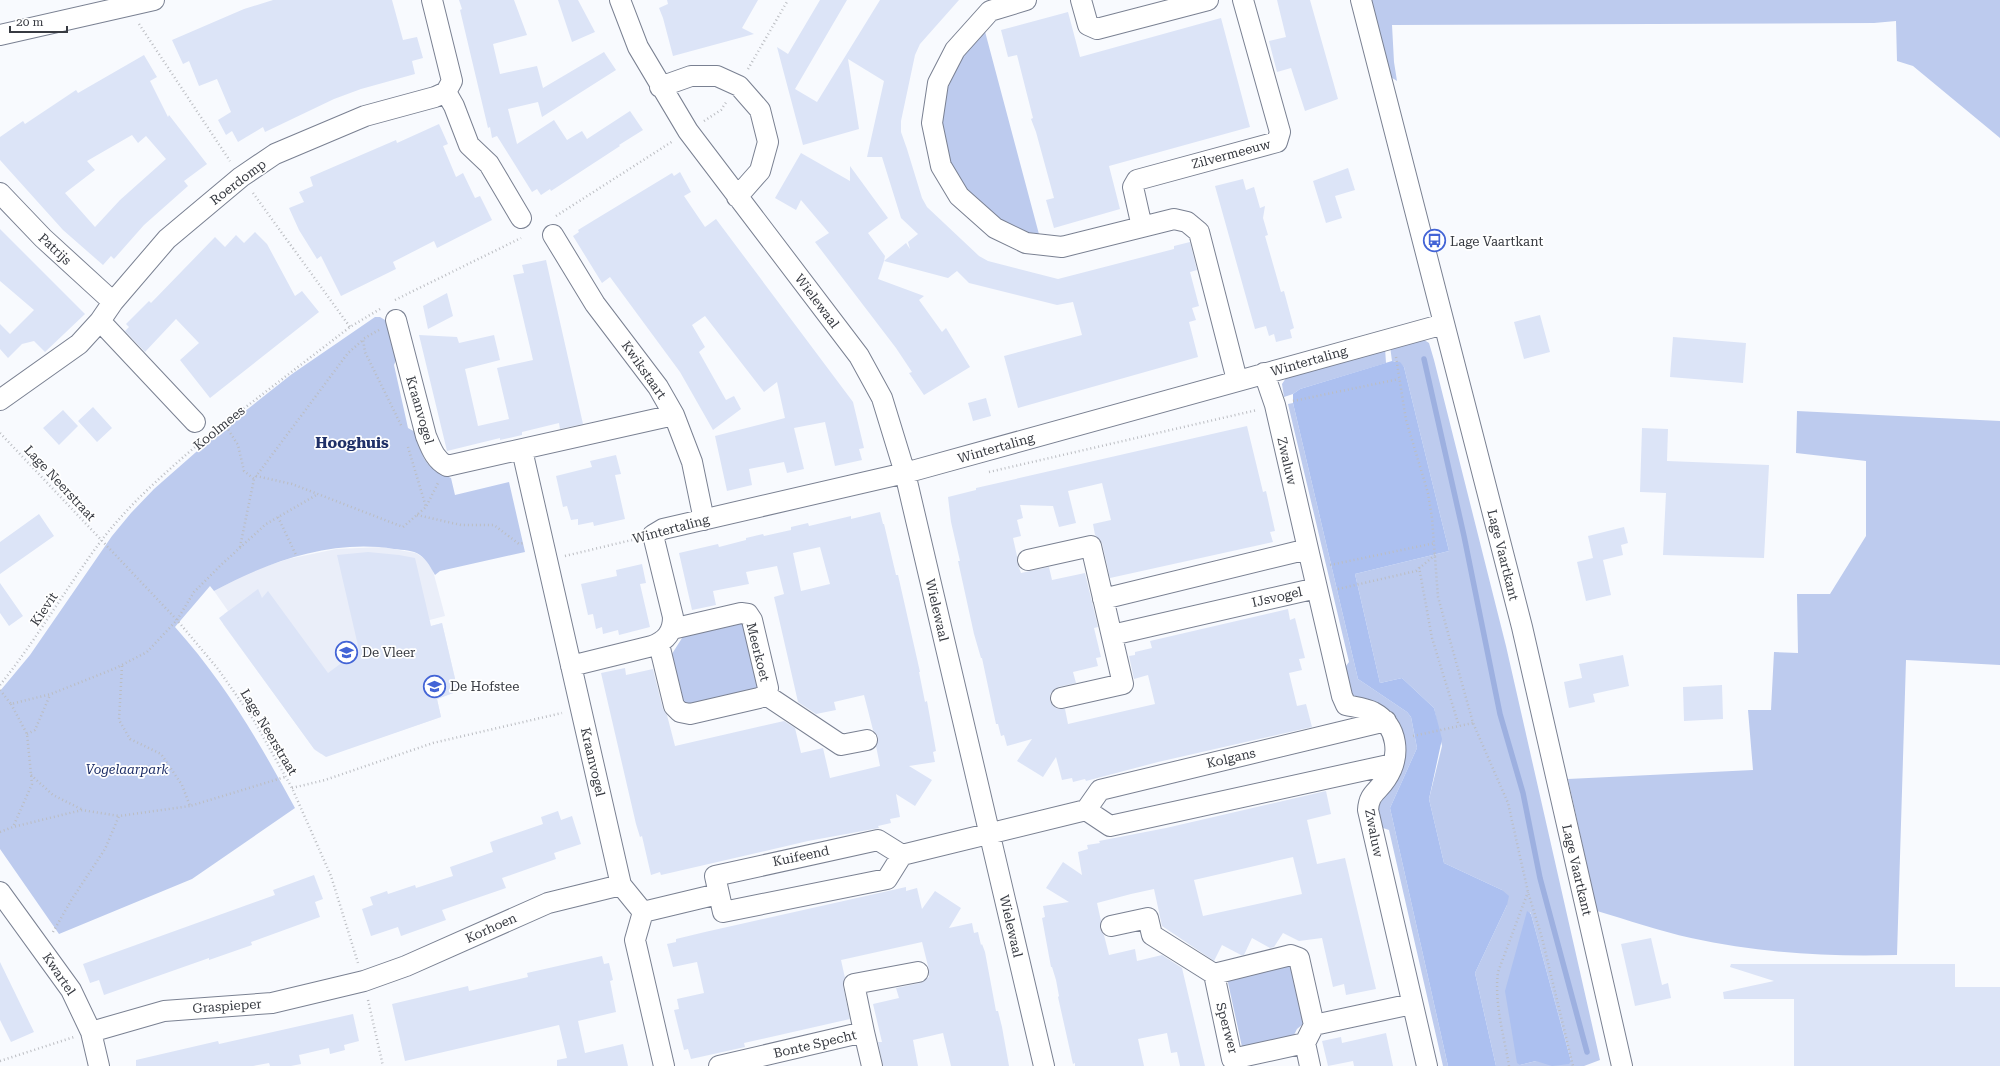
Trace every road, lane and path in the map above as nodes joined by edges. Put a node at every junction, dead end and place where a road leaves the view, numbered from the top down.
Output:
1 (154, 0) edge
2 (432, 0) edge
3 (620, 0) edge
4 (1026, 0) edge
5 (1081, 0) edge
6 (1208, 0) edge
7 (1243, 0) edge
8 (1361, 0) edge
9 (987, 6) edge
10 (0, 35) edge
11 (660, 87) junction
12 (446, 92) junction
13 (0, 193) edge
14 (737, 196) junction
15 (521, 218) dead end
16 (1142, 227) junction
17 (553, 235) dead end
18 (113, 302) junction
19 (396, 320) dead end
20 (100, 321) junction
21 (1444, 324) junction
22 (350, 327) dead end
23 (1393, 337) junction
24 (363, 339) dead end
25 (1264, 373) junction
26 (1399, 379) junction
27 (1237, 380) junction
28 (0, 400) edge
29 (1275, 405) junction
30 (674, 415) junction
31 (224, 423) junction
32 (202, 428) joint
33 (0, 433) edge
34 (202, 441) dead end
35 (522, 450) junction
36 (905, 473) junction
37 (982, 474) dead end
38 (256, 476) junction
39 (254, 479) junction
40 (318, 494) junction
41 (426, 507) dead end
42 (416, 515) junction
43 (278, 517) junction
44 (704, 520) junction
45 (653, 535) junction
46 (101, 542) junction
47 (1435, 543) junction
48 (240, 548) junction
49 (1308, 549) junction
50 (544, 551) junction
51 (296, 555) dead end
52 (1435, 555) junction
53 (1028, 560) dead end
54 (1420, 567) junction
55 (1316, 583) junction
56 (1103, 598) junction
57 (177, 620) junction
58 (1112, 635) junction
59 (665, 636) junction
60 (122, 665) junction
61 (569, 671) junction
62 (0, 685) edge
63 (0, 690) edge
64 (51, 694) junction
65 (766, 695) junction
66 (1061, 698) dead end
67 (11, 704) junction
68 (580, 709) junction
69 (1386, 721) junction
70 (1473, 723) junction
71 (1459, 726) junction
72 (27, 734) junction
73 (867, 740) dead end
74 (1395, 740) junction
75 (1393, 764) junction
76 (31, 775) junction
77 (285, 777) junction
78 (292, 788) junction
79 (190, 806) junction
80 (82, 810) junction
81 (1086, 810) junction
82 (119, 816) junction
83 (13, 827) junction
84 (0, 832) edge
85 (989, 835) junction
86 (902, 856) junction
87 (621, 886) junction
88 (0, 892) edge
89 (1528, 892) junction
90 (718, 894) junction
91 (643, 912) junction
92 (1111, 926) dead end
93 (43, 951) junction
94 (918, 972) dead end
95 (1214, 974) junction
96 (364, 981) junction
97 (1412, 1004) junction
98 (1314, 1025) junction
99 (91, 1032) junction
100 (864, 1032) junction
101 (1305, 1043) junction
102 (0, 1062) edge
103 (99, 1066) edge
104 (383, 1066) edge
105 (664, 1066) edge
106 (720, 1066) edge
107 (872, 1066) edge
108 (1044, 1066) edge
109 (1310, 1066) edge
110 (1427, 1066) edge
111 (1509, 1066) edge
112 (1573, 1066) edge
113 (1622, 1066) edge

1 - 10 street
2 - 12 street
3 - 11 street, Wielewaal
4 - 9 street
5 - 6 street
7 - 16 street, Zilvermeeuw
8 - 21 street, Lage Vaartkant
9 - 16 street
11 - 14 street, Wielewaal
11 - 14 street
12 - 15 street
12 - 18 street, Roerdomp
13 - 18 street, Patrijs
14 - 36 street, Wielewaal
16 - 27 street
17 - 30 street, Kwikstaart
18 - 20 street, Roerdomp
19 - 35 street, Kraanvogel
20 - 28 street, Roerdomp
20 - 32 street, Koolmees
21 - 23 street, Wintertaling
21 - 113 street, Lage Vaartkant
22 - 31 path, Koolmees
23 - 25 street, Wintertaling
23 - 26 path
24 - 38 path
25 - 27 street, Wintertaling
25 - 29 street, Zwaluw
26 - 29 path
26 - 47 path
27 - 36 street, Wintertaling
29 - 37 path
29 - 49 street, Zwaluw
30 - 35 street, Kraanvogel
30 - 44 street, Kwikstaart
31 - 32 path, Koolmees
31 - 39 path
33 - 46 path, Lage Neerstraat
34 - 46 path, Koolmees
35 - 50 street, Kraanvogel
36 - 44 street, Wintertaling
36 - 85 street, Wielewaal
38 - 39 path
38 - 40 path
39 - 48 path
40 - 42 path
40 - 43 path
41 - 42 path
42 - 50 path, Wintertaling
43 - 48 path
43 - 51 path
44 - 45 street, Wintertaling
45 - 50 path, Wintertaling
45 - 59 street, Meerkoet
46 - 57 path, Lage Neerstraat
46 - 62 path, Kievit
47 - 52 path
47 - 55 path
48 - 57 path
49 - 55 street, IJsvogel
49 - 56 street
50 - 61 street, Kraanvogel
52 - 54 path
52 - 70 path
53 - 56 street
54 - 55 path
54 - 71 path
55 - 58 street, IJsvogel
55 - 69 street
56 - 58 street
57 - 60 path
57 - 77 path, Lage Neerstraat
58 - 66 street
59 - 61 street, Meerkoet
59 - 65 street, Meerkoet
59 - 65 street, Meerkoet
60 - 64 path
60 - 79 path
61 - 68 street, Kraanvogel
63 - 67 path
64 - 67 path
64 - 72 path
65 - 73 street, Meerkoet
67 - 72 path
68 - 78 path
68 - 87 street, Kraanvogel
69 - 74 street, Zwaluw
69 - 81 street, Kolgans
70 - 71 path
70 - 89 path
71 - 74 path
72 - 76 path
74 - 75 street, Zwaluw
75 - 81 street
75 - 97 street, Zwaluw
76 - 80 path
76 - 83 path
77 - 78 path, Lage Neerstraat
77 - 79 path
78 - 96 path, Lage Neerstraat
79 - 82 path
80 - 82 path
80 - 83 path
81 - 85 street
82 - 93 path
83 - 84 path
85 - 86 street
85 - 108 street, Wielewaal
86 - 90 street, Kuifeend
86 - 90 street, Kuifeend
87 - 91 street, Kraanvogel
87 - 96 street, Korhoen
88 - 93 street, Kwartel
89 - 111 path
89 - 112 path
90 - 91 street
91 - 105 street
92 - 95 street
93 - 99 street, Kwartel
94 - 100 street, Bonte Specht
95 - 98 street
95 - 101 street, Sperwer
96 - 99 street, Graspieper
96 - 104 path, Lage Neerstraat
97 - 98 street
97 - 110 street, Zwaluw
98 - 101 street
99 - 102 path
99 - 103 street, Kwartel
100 - 106 street, Bonte Specht
100 - 107 street, Bonte Specht
101 - 109 street

